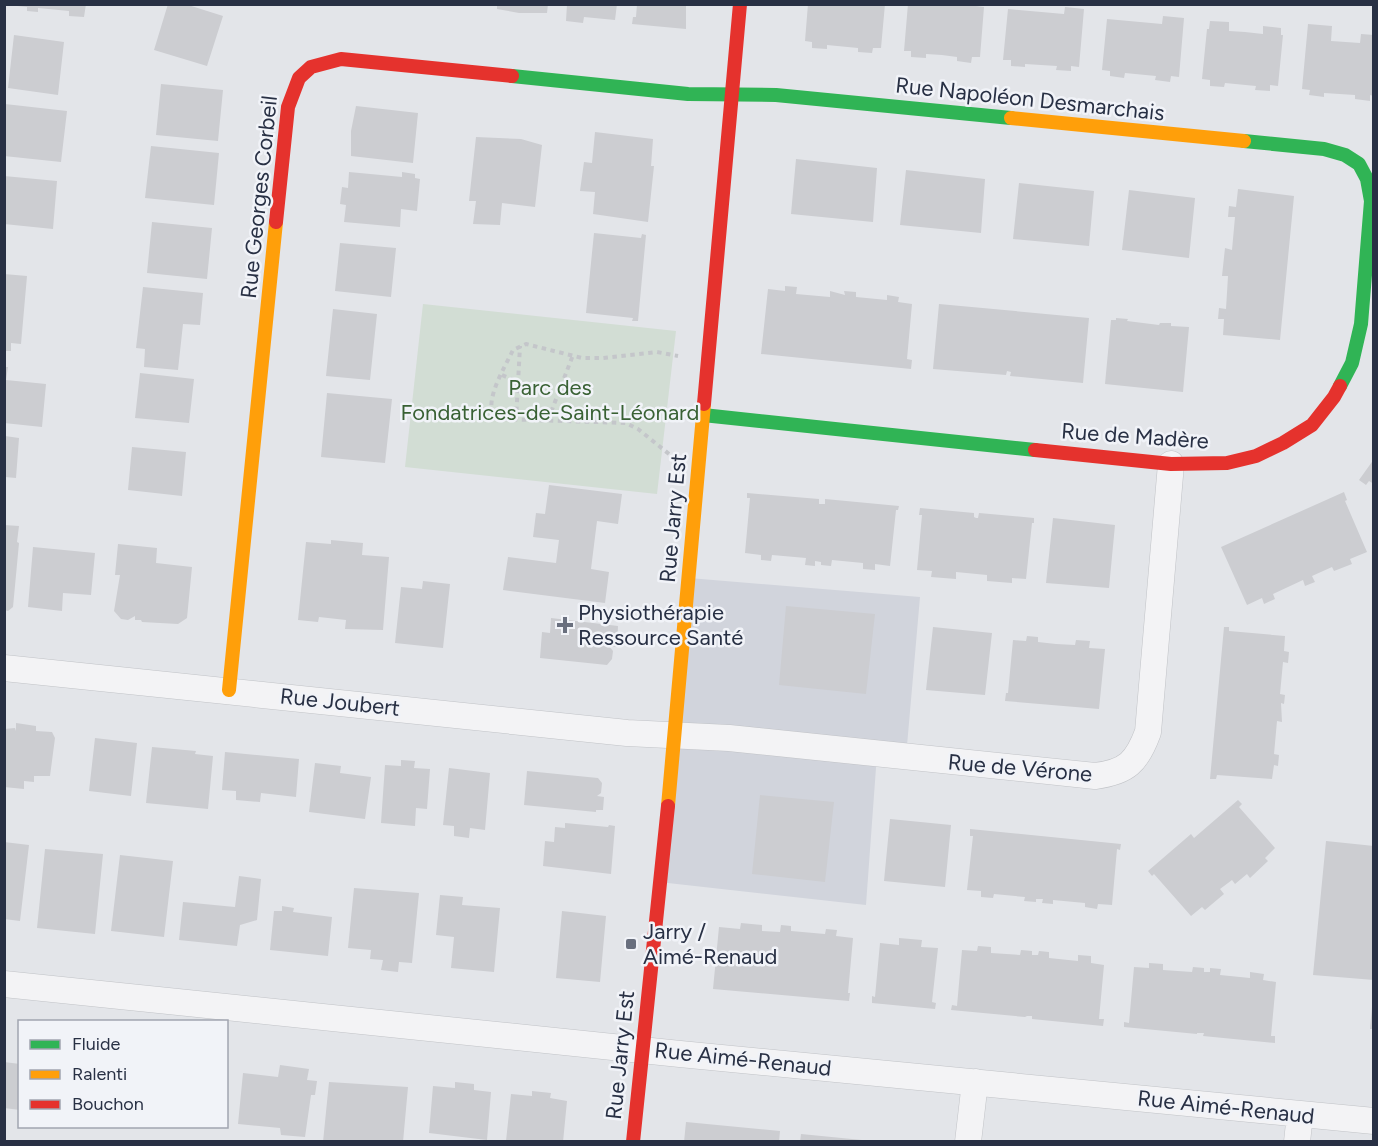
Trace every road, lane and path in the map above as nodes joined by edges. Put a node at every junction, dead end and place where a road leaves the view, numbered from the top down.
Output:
1 (740, 4) edge
2 (732, 95) junction
3 (1324, 149) joint
4 (520, 346) junction
5 (573, 355) junction
6 (708, 361) junction
7 (502, 375) junction
8 (518, 382) junction
9 (703, 415) junction
10 (516, 420) junction
11 (548, 420) junction
12 (1171, 464) junction
13 (698, 476) junction
14 (4, 668) edge
15 (229, 690) junction
16 (675, 734) junction
17 (4, 984) edge
18 (643, 1050) junction
19 (975, 1082) junction
20 (1300, 1114) junction
21 (1374, 1121) edge
22 (633, 1142) edge
23 (968, 1142) edge
24 (1297, 1142) edge

1 - 2 street, Rue Jarry Est
2 - 3 street, Rue Napoléon Desmarchais
2 - 6 street, Rue Jarry Est
2 - 15 street, Rue Georges Corbeil
3 - 12 street, Rue de Madère
4 - 5 path
4 - 7 path
4 - 8 path
5 - 6 path
5 - 11 path
6 - 9 street, Rue Jarry Est
7 - 8 path
7 - 10 path
8 - 10 path
9 - 12 street, Rue de Madère
9 - 13 street, Rue Jarry Est
10 - 11 path
11 - 13 path
12 - 16 street, Rue de Vérone
13 - 16 street, Rue Jarry Est
14 - 15 street, Rue Joubert
15 - 16 street, Rue Joubert
16 - 18 street, Rue Jarry Est
17 - 18 street, Rue Aimé-Renaud
18 - 19 street, Rue Aimé-Renaud
18 - 22 street, Rue Jarry Est
19 - 20 street, Rue Aimé-Renaud
19 - 23 street
20 - 21 street, Rue Aimé-Renaud
20 - 24 street

